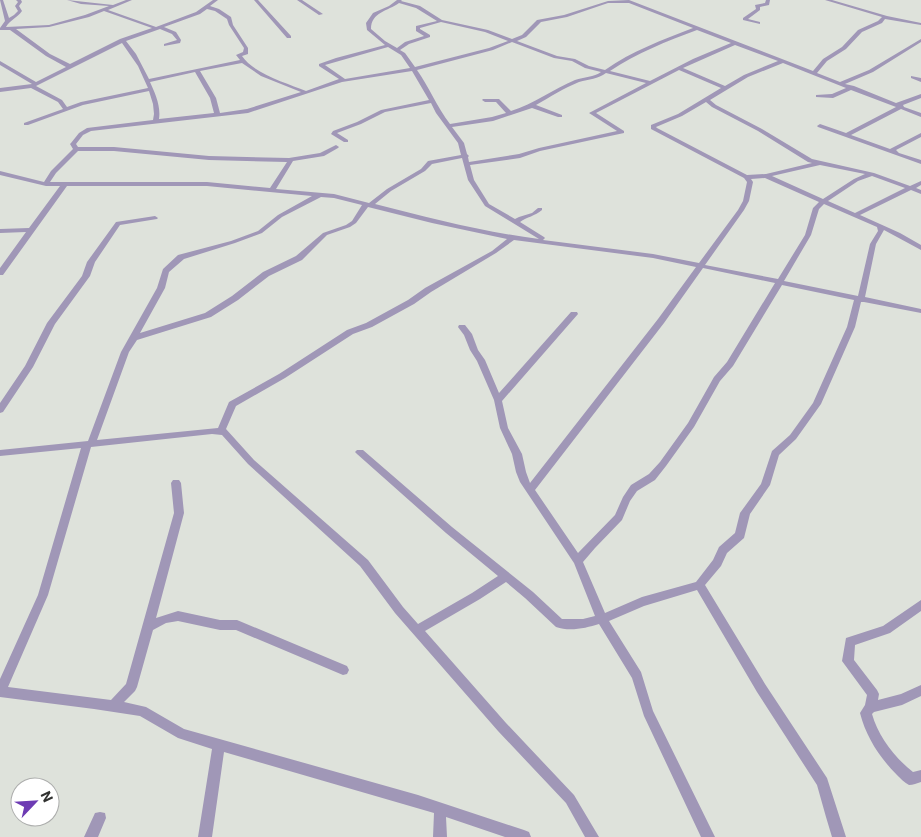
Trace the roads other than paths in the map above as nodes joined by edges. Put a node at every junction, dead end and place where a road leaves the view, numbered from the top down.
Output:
1 (2, 0) edge
2 (18, 0) edge
3 (69, 0) edge
4 (130, 0) edge
5 (216, 0) edge
6 (256, 0) edge
7 (313, 0) edge
8 (420, 0) edge
9 (637, 0) edge
10 (768, 0) edge
11 (827, 0) edge
12 (301, 1) edge
13 (399, 1) edge
14 (627, 1) edge
15 (415, 4) junction
16 (207, 7) junction
17 (106, 8) junction
18 (321, 14) dead end
19 (884, 17) junction
20 (7, 21) junction
21 (441, 21) junction
22 (758, 23) dead end
23 (921, 24) edge
24 (160, 28) junction
25 (697, 28) junction
26 (2, 29) edge
27 (11, 29) junction
28 (289, 37) dead end
29 (122, 40) junction
30 (510, 40) junction
31 (921, 40) edge
32 (735, 43) junction
33 (166, 45) dead end
34 (389, 45) junction
35 (397, 50) junction
36 (243, 60) junction
37 (784, 61) junction
38 (0, 63) edge
39 (68, 66) junction
40 (413, 69) junction
41 (681, 69) junction
42 (197, 71) junction
43 (606, 72) junction
44 (815, 72) junction
45 (913, 77) dead end
46 (921, 80) edge
47 (146, 81) junction
48 (341, 81) junction
49 (652, 83) junction
50 (842, 83) junction
51 (34, 85) junction
52 (852, 87) junction
53 (150, 88) junction
54 (725, 88) junction
55 (0, 90) edge
56 (305, 92) junction
57 (818, 96) dead end
58 (921, 96) edge
59 (706, 99) junction
60 (485, 100) dead end
61 (432, 101) junction
62 (899, 105) junction
63 (532, 106) junction
64 (66, 109) junction
65 (510, 114) junction
66 (921, 114) edge
67 (217, 115) junction
68 (560, 116) dead end
69 (156, 121) junction
70 (26, 124) dead end
71 (448, 126) junction
72 (820, 126) dead end
73 (847, 135) junction
74 (921, 135) edge
75 (346, 141) dead end
76 (336, 147) dead end
77 (76, 149) junction
78 (893, 152) junction
79 (465, 154) junction
80 (289, 160) junction
81 (921, 162) edge
82 (810, 163) junction
83 (467, 164) junction
84 (0, 173) edge
85 (872, 174) junction
86 (766, 176) junction
87 (746, 177) junction
88 (921, 183) edge
89 (46, 184) junction
90 (64, 184) junction
91 (911, 187) junction
92 (272, 190) junction
93 (921, 192) edge
94 (320, 194) junction
95 (822, 202) junction
96 (368, 204) junction
97 (540, 209) dead end
98 (855, 215) junction
99 (155, 218) dead end
100 (515, 223) junction
101 (524, 229) junction
102 (883, 229) junction
103 (32, 230) junction
104 (0, 231) edge
105 (517, 238) junction
106 (547, 241) junction
107 (921, 248) edge
108 (702, 266) junction
109 (1, 270) edge
110 (781, 282) junction
111 (860, 299) junction
112 (921, 311) edge
113 (574, 314) dead end
114 (462, 327) dead end
115 (134, 338) junction
116 (498, 400) junction
117 (0, 410) edge
118 (221, 431) junction
119 (89, 444) junction
120 (0, 452) edge
121 (360, 452) dead end
122 (176, 483) dead end
123 (530, 490) junction
124 (578, 561) junction
125 (505, 577) junction
126 (699, 585) junction
127 (921, 605) edge
128 (602, 619) junction
129 (148, 627) junction
130 (416, 630) junction
131 (343, 670) dead end
132 (921, 690) edge
133 (0, 692) edge
134 (114, 705) junction
135 (870, 708) junction
136 (220, 745) junction
137 (921, 776) edge
138 (440, 809) junction
139 (100, 818) dead end
140 (91, 837) edge
141 (205, 837) edge
142 (440, 837) edge
143 (524, 837) edge
144 (592, 837) edge
145 (708, 837) edge
146 (839, 837) edge

1 - 20 street
2 - 20 street
3 - 17 street
4 - 17 street
5 - 16 street
6 - 28 street
7 - 12 street
8 - 15 street
9 - 14 street
10 - 22 street
11 - 19 street
12 - 18 street
13 - 15 street
13 - 34 street
14 - 25 street
14 - 30 street
15 - 21 street
16 - 24 street
16 - 36 street
17 - 24 street
17 - 27 street
19 - 23 street
19 - 44 street
20 - 26 street
21 - 30 street
21 - 35 street
24 - 29 street
24 - 33 street
25 - 32 street
25 - 43 street
26 - 27 street
27 - 39 street
29 - 39 street
29 - 47 street
30 - 40 street
30 - 43 street
31 - 50 street
32 - 37 street
32 - 41 street
34 - 35 street
34 - 48 street
35 - 40 street
36 - 42 street
36 - 56 street
37 - 44 street
37 - 54 street
38 - 51 street
39 - 51 street
40 - 48 street
40 - 61 street
41 - 49 street
41 - 54 street
42 - 47 street
42 - 67 street
43 - 49 street
43 - 63 street
44 - 50 street
45 - 46 street
47 - 53 street
48 - 56 street
49 - 83 street
50 - 52 street
51 - 55 street
51 - 64 street
52 - 57 street
52 - 62 street
53 - 64 street
53 - 69 street
54 - 59 street
56 - 67 street
58 - 62 street
59 - 82 street
59 - 87 street
60 - 65 street
61 - 71 street
61 - 75 street
62 - 66 street
62 - 73 street
63 - 65 street
63 - 68 street
64 - 70 street
65 - 71 street
67 - 69 street
69 - 77 street
71 - 79 street
72 - 73 street
73 - 78 street
74 - 78 street
76 - 80 street
77 - 80 street
77 - 89 street
78 - 81 street
79 - 83 street
79 - 96 street
80 - 92 street
82 - 85 street
82 - 86 street
83 - 100 street
84 - 89 street
85 - 91 street
85 - 95 street
86 - 87 street
86 - 95 street
87 - 108 street
88 - 91 street
89 - 90 street
90 - 92 street
90 - 103 street
91 - 93 street
91 - 98 street
92 - 94 street
94 - 96 street
94 - 115 street
95 - 98 street
95 - 110 street
96 - 105 street
96 - 115 street
97 - 100 street
98 - 102 street
99 - 117 street
100 - 101 street
101 - 105 street
101 - 106 street
102 - 107 street
102 - 111 street
103 - 104 street
103 - 109 street
105 - 106 street
105 - 118 street
106 - 108 street
108 - 110 street
108 - 123 street
110 - 111 street
110 - 124 street
111 - 112 street
111 - 126 street
113 - 116 street
114 - 116 street
115 - 119 street
116 - 123 street
118 - 119 street
118 - 130 street
119 - 120 street
119 - 133 street
121 - 125 street
122 - 129 street
123 - 124 street
124 - 128 street
125 - 128 street
125 - 130 street
126 - 128 street
126 - 146 street
127 - 135 street
128 - 145 street
129 - 131 street
129 - 134 street
130 - 144 street
132 - 135 street
133 - 134 street
134 - 136 street
135 - 137 street
136 - 138 street
136 - 141 street
138 - 142 street
138 - 143 street
139 - 140 street

